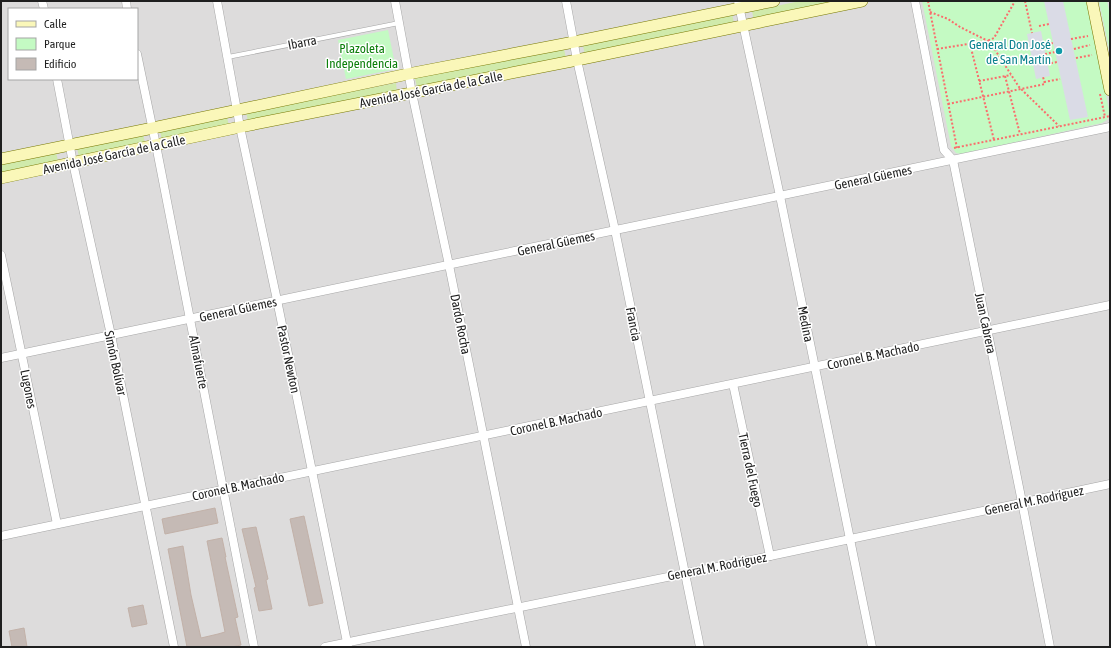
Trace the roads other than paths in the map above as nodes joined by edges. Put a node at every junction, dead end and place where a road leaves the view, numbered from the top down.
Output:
1 (216, 1) edge
2 (395, 1) edge
3 (566, 1) edge
4 (774, 1) edge
5 (862, 1) edge
6 (915, 1) edge
7 (1092, 1) edge
8 (739, 4) edge
9 (399, 23) junction
10 (744, 25) junction
11 (574, 42) junction
12 (228, 57) junction
13 (138, 59) edge
14 (577, 60) junction
15 (408, 74) junction
16 (57, 80) edge
17 (1110, 90) edge
18 (412, 93) junction
19 (237, 110) junction
20 (240, 127) junction
21 (1110, 127) edge
22 (153, 128) junction
23 (70, 145) junction
24 (156, 145) junction
25 (1, 159) edge
26 (956, 160) junction
27 (74, 163) junction
28 (1, 178) edge
29 (780, 196) junction
30 (615, 230) junction
31 (1, 254) edge
32 (449, 265) junction
33 (278, 300) junction
34 (1110, 305) edge
35 (190, 319) junction
36 (987, 331) junction
37 (111, 335) junction
38 (22, 354) junction
39 (1, 358) edge
40 (815, 367) junction
41 (733, 384) junction
42 (650, 401) junction
43 (483, 436) junction
44 (312, 471) junction
45 (1110, 484) edge
46 (224, 489) junction
47 (1022, 502) junction
48 (145, 506) junction
49 (57, 524) junction
50 (1, 536) edge
51 (850, 538) junction
52 (770, 556) junction
53 (684, 572) junction
54 (518, 607) junction
55 (348, 645) edge
56 (174, 647) edge
57 (254, 647) edge
58 (324, 647) edge
59 (526, 647) edge
60 (700, 647) edge
61 (872, 647) edge
62 (1050, 647) edge

1 - 12 street, Pastor Newton
2 - 9 street, Dardo Rocha
3 - 11 street, Francia
4 - 8 main road, Avenida José García de la Calle
5 - 10 main road, Avenida José García de la Calle
6 - 26 street
7 - 17 main road
8 - 10 street, Medina
8 - 11 main road, Avenida José García de la Calle
9 - 12 lane, Ibarra
9 - 15 street, Dardo Rocha
10 - 14 main road, Avenida José García de la Calle
10 - 29 street, Medina
11 - 14 street, Francia
11 - 15 main road, Avenida José García de la Calle
12 - 19 street, Pastor Newton
13 - 22 street, Almafuerte
14 - 18 main road, Avenida José García de la Calle
14 - 30 street, Francia
15 - 18 street, Dardo Rocha
15 - 19 main road, Avenida José García de la Calle
16 - 23 street, Simón Bolívar
18 - 20 main road, Avenida José García de la Calle
18 - 32 street, Dardo Rocha
19 - 20 street, Pastor Newton
19 - 22 main road, Avenida José García de la Calle
20 - 24 main road, Avenida José García de la Calle
20 - 33 street, Pastor Newton
21 - 26 street, General Güemes
22 - 23 main road, Avenida José García de la Calle
22 - 24 street, Almafuerte
23 - 25 main road, Avenida José García de la Calle
23 - 27 street, Simón Bolívar
24 - 27 main road, Avenida José García de la Calle
24 - 35 street, Almafuerte
26 - 29 street, General Güemes
26 - 36 street, Juan Cabrera
27 - 28 main road, Avenida José García de la Calle
27 - 37 street, Simón Bolívar
29 - 30 street, General Güemes
29 - 40 street, Medina
30 - 32 street, General Güemes
30 - 42 street, Francia
31 - 38 street, Lugones
32 - 33 street, General Güemes
32 - 43 street, Dardo Rocha
33 - 35 street, General Güemes
33 - 44 street, Pastor Newton
34 - 36 street, Coronel B. Machado
35 - 37 street, General Güemes
35 - 46 street, Almafuerte
36 - 40 street, Coronel B. Machado
36 - 47 street, Juan Cabrera
37 - 38 street, General Güemes
37 - 48 street, Simón Bolívar
38 - 39 street, General Güemes
38 - 49 street, Lugones
40 - 41 street, Coronel B. Machado
40 - 51 street, Medina
41 - 42 street, Coronel B. Machado
41 - 52 street, Tierra del Fuego
42 - 43 street, Coronel B. Machado
42 - 53 street, Francia
43 - 44 street, Coronel B. Machado
43 - 54 street, Dardo Rocha
44 - 46 street, Coronel B. Machado
44 - 55 street, Pastor Newton
45 - 47 street, General M. Rodríguez
46 - 48 street, Coronel B. Machado
46 - 57 street, Almafuerte
47 - 51 street, General M. Rodríguez
47 - 62 street, Juan Cabrera
48 - 49 street, Coronel B. Machado
48 - 56 street, Simón Bolívar
49 - 50 street, Coronel B. Machado
51 - 52 street, General M. Rodríguez
51 - 61 street, Medina
52 - 53 street, General M. Rodríguez
53 - 54 street, General M. Rodríguez
53 - 60 street, Francia
54 - 55 street, General M. Rodríguez
54 - 59 street, Dardo Rocha
55 - 58 street, General M. Rodríguez

